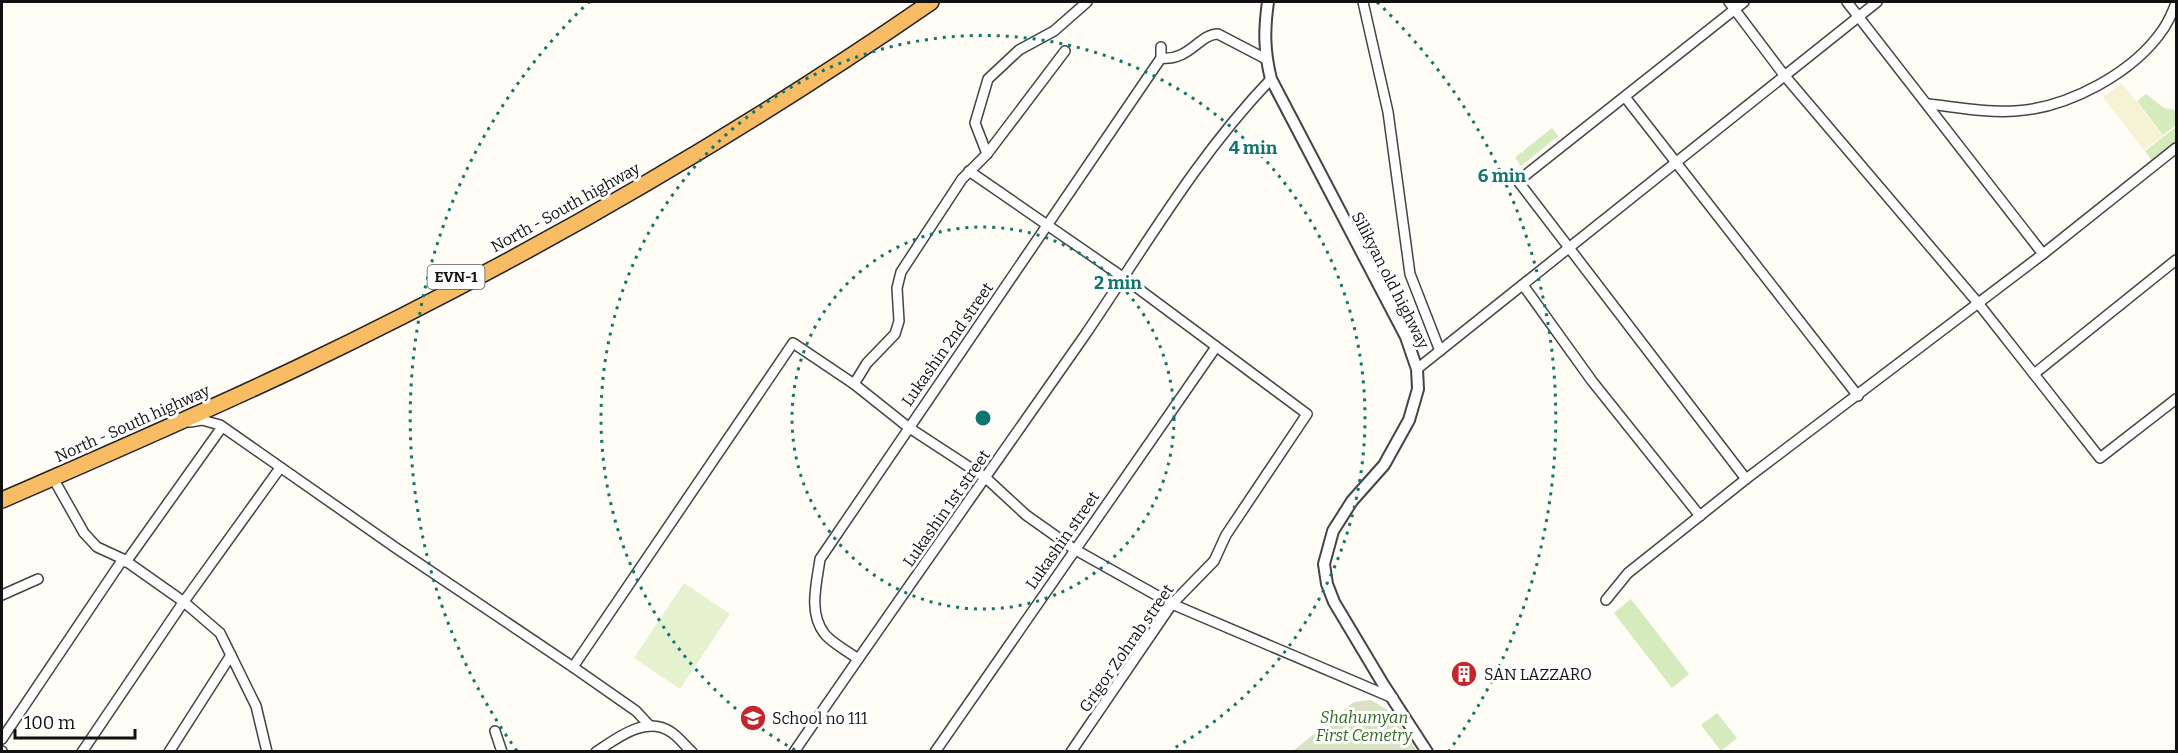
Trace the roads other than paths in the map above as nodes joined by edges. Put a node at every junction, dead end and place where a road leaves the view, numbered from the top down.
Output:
1 (913, 2) edge
2 (931, 2) edge
3 (1087, 2) edge
4 (1268, 2) edge
5 (1363, 2) edge
6 (1744, 2) edge
7 (1847, 2) edge
8 (1877, 2) edge
9 (2176, 3) edge
10 (1731, 5) edge
11 (1858, 16) junction
12 (1161, 47) dead end
13 (1065, 51) dead end
14 (1161, 58) junction
15 (1266, 59) junction
16 (1784, 75) junction
17 (1271, 79) junction
18 (1625, 97) junction
19 (1928, 104) junction
20 (2176, 148) edge
21 (987, 154) junction
22 (1675, 161) junction
23 (969, 171) junction
24 (1047, 227) junction
25 (1571, 248) junction
26 (2043, 254) junction
27 (2176, 260) edge
28 (1124, 278) junction
29 (1523, 285) junction
30 (1978, 303) junction
31 (1216, 347) junction
32 (1440, 351) junction
33 (1417, 369) junction
34 (2034, 374) junction
35 (854, 384) junction
36 (248, 391) junction
37 (1858, 396) junction
38 (2176, 399) edge
39 (221, 426) junction
40 (168, 427) junction
41 (908, 427) junction
42 (280, 468) junction
43 (53, 478) junction
44 (986, 478) junction
45 (1746, 479) junction
46 (2, 490) edge
47 (2, 500) edge
48 (1700, 516) junction
49 (1074, 549) junction
50 (124, 560) junction
51 (38, 579) dead end
52 (2, 595) edge
53 (1606, 600) dead end
54 (184, 602) junction
55 (1172, 604) junction
56 (231, 655) junction
57 (858, 660) junction
58 (573, 667) junction
59 (1393, 698) junction
60 (650, 726) junction
61 (495, 731) dead end
62 (2, 739) edge
63 (82, 752) edge
64 (169, 752) edge
65 (267, 752) edge
66 (502, 752) edge
67 (596, 752) edge
68 (692, 752) edge
69 (794, 752) edge
70 (935, 752) edge
71 (1071, 752) edge
72 (1427, 752) edge

1 - 46 highway, North - South highway / EVN-1
2 - 36 highway, North - South highway / EVN-1
3 - 21 street
4 - 15 street, Silikyan old highway
5 - 32 street
6 - 10 street
7 - 11 street
8 - 11 street
9 - 19 street
10 - 16 street
10 - 18 street
11 - 16 street
11 - 19 street
12 - 14 street
13 - 21 street
14 - 15 street
14 - 24 street, Lukashin 2nd street
15 - 17 street, Silikyan old highway
16 - 22 street
16 - 30 street
17 - 28 street, Lukashin 1st street
17 - 33 street, Silikyan old highway
18 - 22 street
18 - 25 street
19 - 26 street
20 - 26 street
21 - 23 street
22 - 25 street
22 - 37 street
23 - 24 street
23 - 35 street
24 - 28 street
24 - 41 street, Lukashin 2nd street
25 - 29 street
25 - 45 street
26 - 30 street
27 - 34 street
28 - 31 street
28 - 44 street, Lukashin 1st street
29 - 32 street
29 - 48 street
30 - 34 street
30 - 37 street
31 - 49 street, Lukashin street
31 - 55 street, Grigor Zohrab street
32 - 33 street
33 - 59 street, Silikyan old highway
34 - 38 street
35 - 41 street
35 - 58 street
36 - 39 street
36 - 40 highway, North - South highway / EVN-1
37 - 45 street
39 - 40 street
39 - 42 street
39 - 50 street
40 - 43 highway, North - South highway / EVN-1
41 - 44 street
41 - 57 street, Lukashin 2nd street
42 - 54 street
42 - 58 street
43 - 47 highway, North - South highway / EVN-1
43 - 50 street
44 - 49 street
44 - 57 street, Lukashin 1st street
45 - 48 street
48 - 53 street
49 - 55 street
49 - 70 street, Lukashin street
50 - 54 street
50 - 62 street
51 - 52 street
54 - 56 street
54 - 63 street
55 - 59 street
55 - 71 street, Grigor Zohrab street
56 - 64 street
56 - 65 street
57 - 69 street, Lukashin 1st street
58 - 60 street
59 - 72 street, Silikyan old highway
60 - 67 street
60 - 68 street
61 - 66 street

